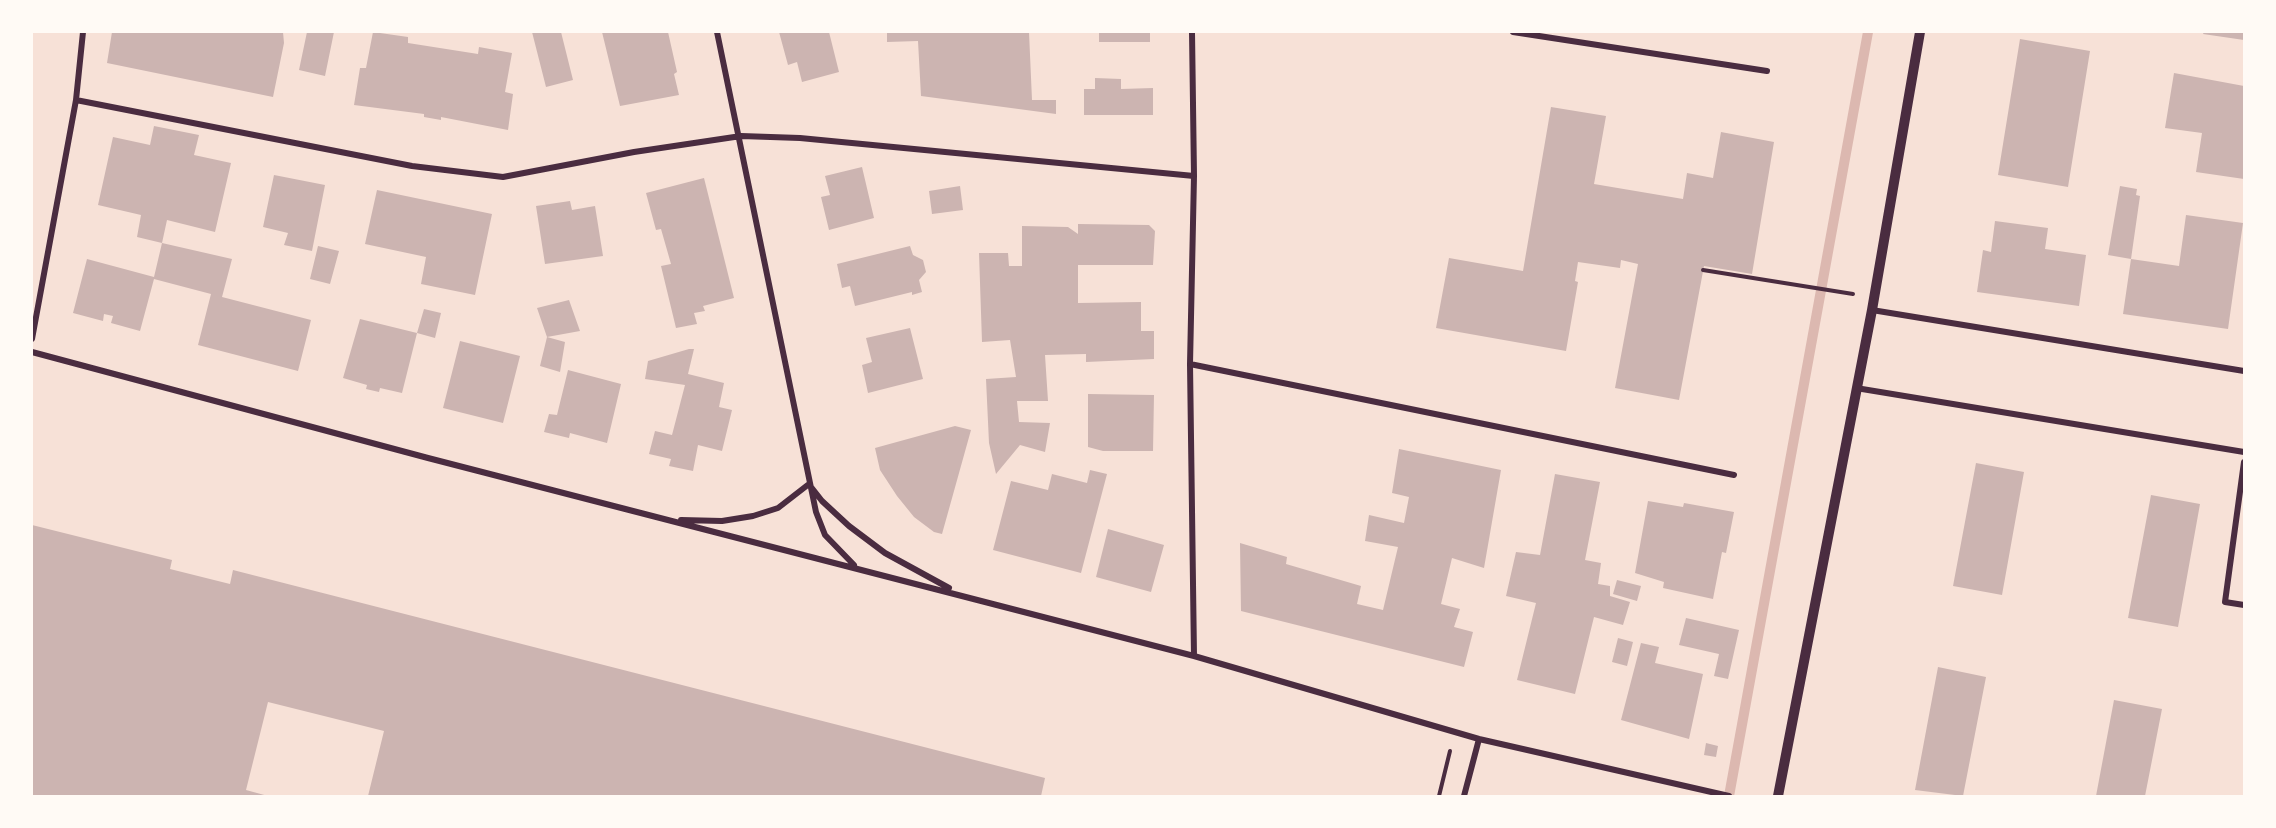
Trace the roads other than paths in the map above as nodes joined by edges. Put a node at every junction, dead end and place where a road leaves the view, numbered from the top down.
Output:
1 (83, 32) edge
2 (717, 32) edge
3 (1192, 32) edge
4 (1513, 32) edge
5 (1920, 32) edge
6 (1767, 70) dead end
7 (76, 100) junction
8 (741, 136) junction
9 (1194, 176) junction
10 (1872, 310) junction
11 (32, 339) edge
12 (32, 352) edge
13 (1190, 364) junction
14 (2244, 371) edge
15 (1856, 388) junction
16 (2244, 452) edge
17 (2244, 462) edge
18 (1734, 475) dead end
19 (809, 484) junction
20 (669, 520) junction
21 (857, 568) junction
22 (963, 595) junction
23 (2244, 604) edge
24 (1194, 656) junction
25 (1479, 739) junction
26 (1464, 796) edge
27 (1729, 796) edge
28 (1778, 796) edge

1 - 7 street
2 - 8 street
3 - 9 street
4 - 6 street
5 - 10 street
7 - 8 street
7 - 11 street
8 - 9 street
8 - 19 street
9 - 13 street
10 - 14 street
10 - 15 street
12 - 20 street
13 - 18 street
13 - 24 street
15 - 16 street
15 - 28 street
17 - 23 street
19 - 20 street
19 - 21 street
19 - 22 street
20 - 21 street
21 - 22 street
22 - 24 street
24 - 25 street
25 - 26 street
25 - 27 street

